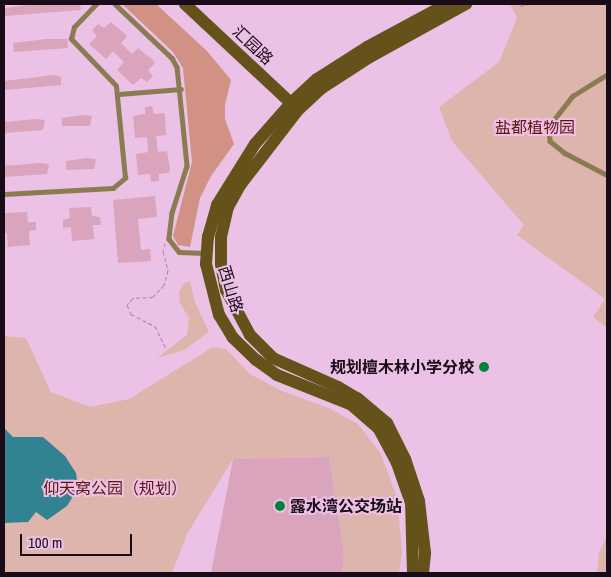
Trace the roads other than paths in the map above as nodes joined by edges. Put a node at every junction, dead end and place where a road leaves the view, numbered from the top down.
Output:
1 (96, 4) edge
2 (115, 4) edge
3 (185, 4) edge
4 (447, 4) edge
5 (466, 4) edge
6 (607, 75) edge
7 (181, 89) junction
8 (118, 94) junction
9 (295, 106) junction
10 (607, 175) edge
11 (4, 194) edge
12 (207, 253) junction
13 (413, 573) edge
14 (423, 573) edge

1 - 8 lane
2 - 7 lane
3 - 9 main road, 汇园路
4 - 9 main road, 西山路
5 - 9 main road, 西山路
6 - 10 lane
7 - 8 lane
7 - 12 lane
8 - 11 lane
9 - 12 main road, 西山路
9 - 14 main road, 西山路
12 - 13 main road, 西山路

